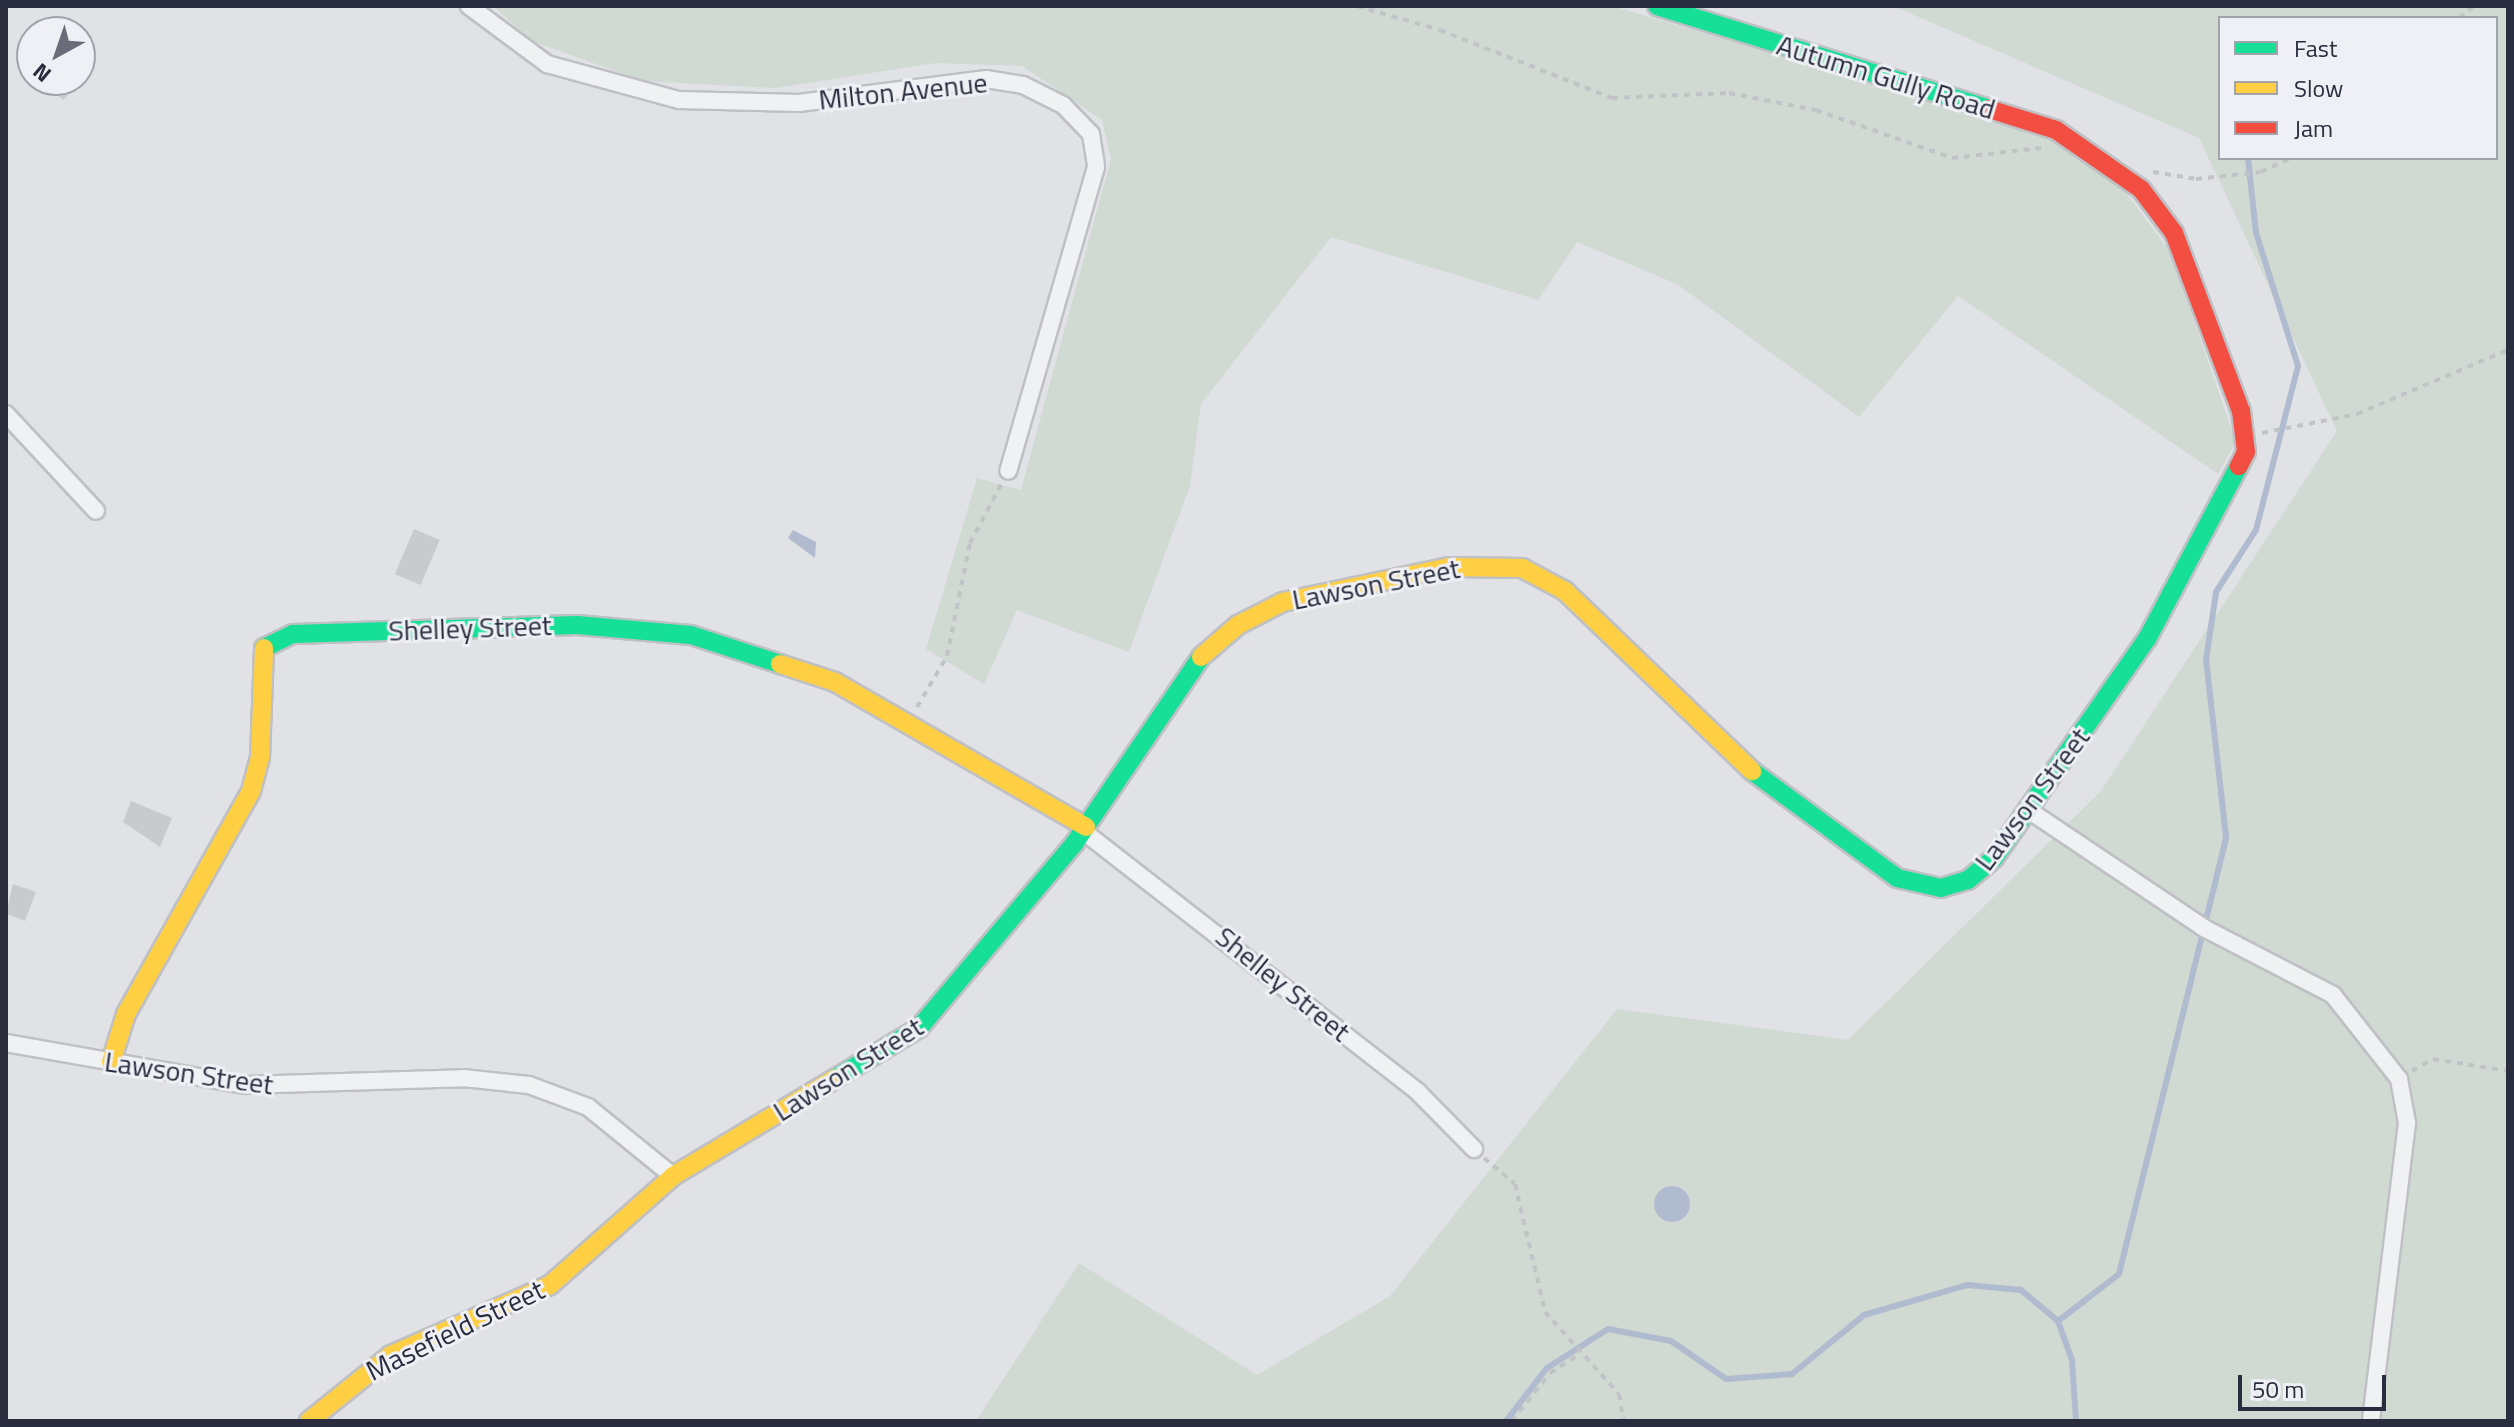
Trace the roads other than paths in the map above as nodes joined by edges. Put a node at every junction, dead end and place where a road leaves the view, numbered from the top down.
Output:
1 (469, 6) edge
2 (1657, 6) edge
3 (6, 414) edge
4 (2246, 436) joint
5 (1008, 471) road end
6 (96, 511) dead end
7 (2027, 809) junction
8 (1084, 829) junction
9 (6, 1043) edge
10 (111, 1062) junction
11 (1474, 1149) road end
12 (673, 1176) junction
13 (309, 1421) edge
14 (2371, 1421) edge

1 - 5 street, Milton Avenue
2 - 4 street, Autumn Gully Road
3 - 6 street
4 - 7 street, Lawson Street
7 - 8 street, Lawson Street
7 - 14 street
8 - 10 street, Shelley Street
8 - 11 street, Shelley Street
8 - 12 street, Lawson Street
9 - 10 street, Lawson Street
10 - 12 street, Lawson Street
12 - 13 street, Masefield Street

